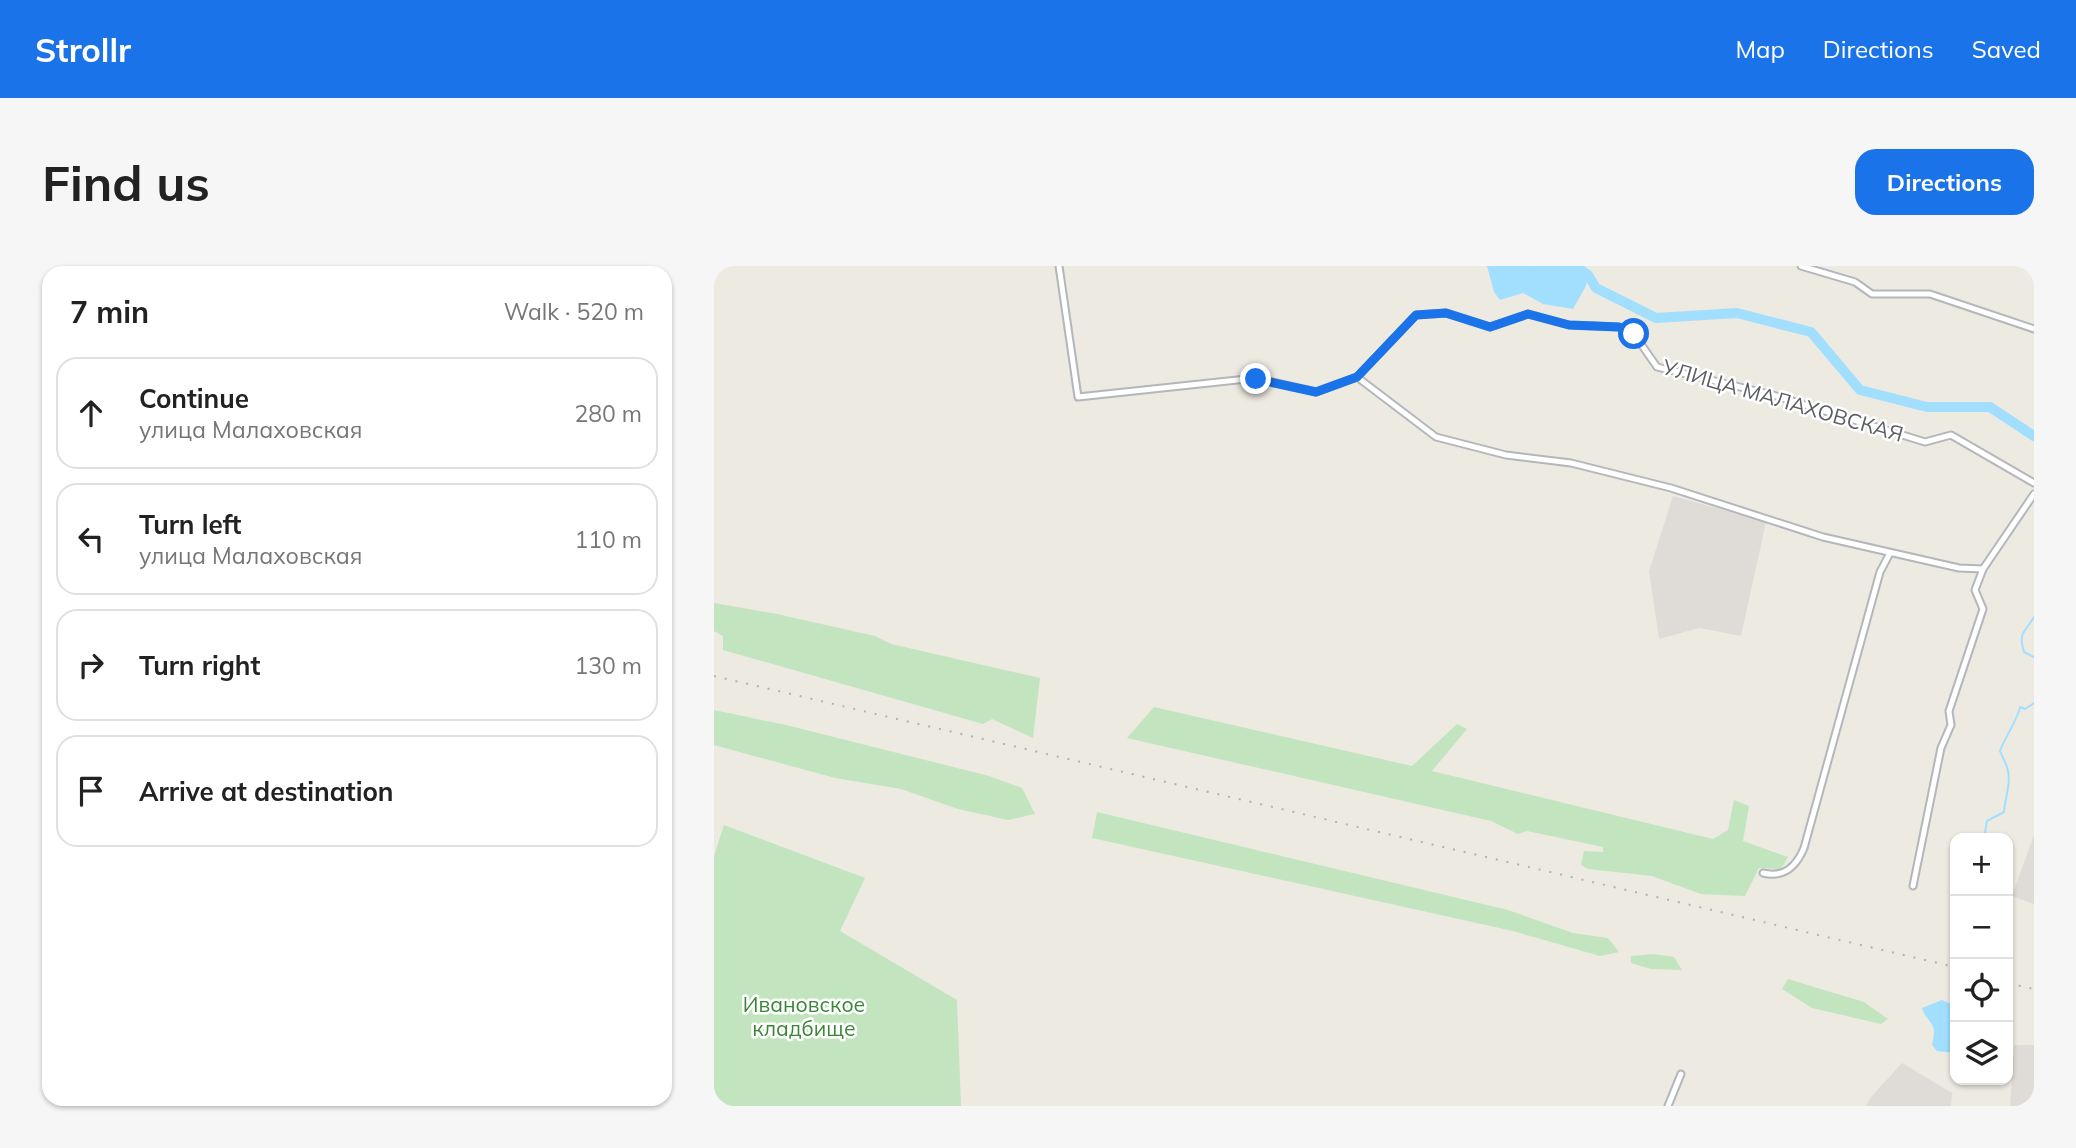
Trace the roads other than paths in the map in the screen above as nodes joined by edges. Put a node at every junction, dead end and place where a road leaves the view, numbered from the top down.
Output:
1 (1059, 266) edge
2 (1801, 266) edge
3 (2034, 329) edge
4 (1357, 377) junction
5 (2034, 483) edge
6 (2034, 494) edge
7 (1890, 553) junction
8 (1983, 569) junction
9 (1763, 873) dead end
10 (1913, 886) dead end
11 (1681, 1074) dead end
12 (1668, 1106) edge

1 - 4 street
2 - 3 street
4 - 5 street, УЛИЦА МАЛАХОВСКАЯ
4 - 7 street
6 - 8 street
7 - 8 street
7 - 9 street
8 - 10 street
11 - 12 street

